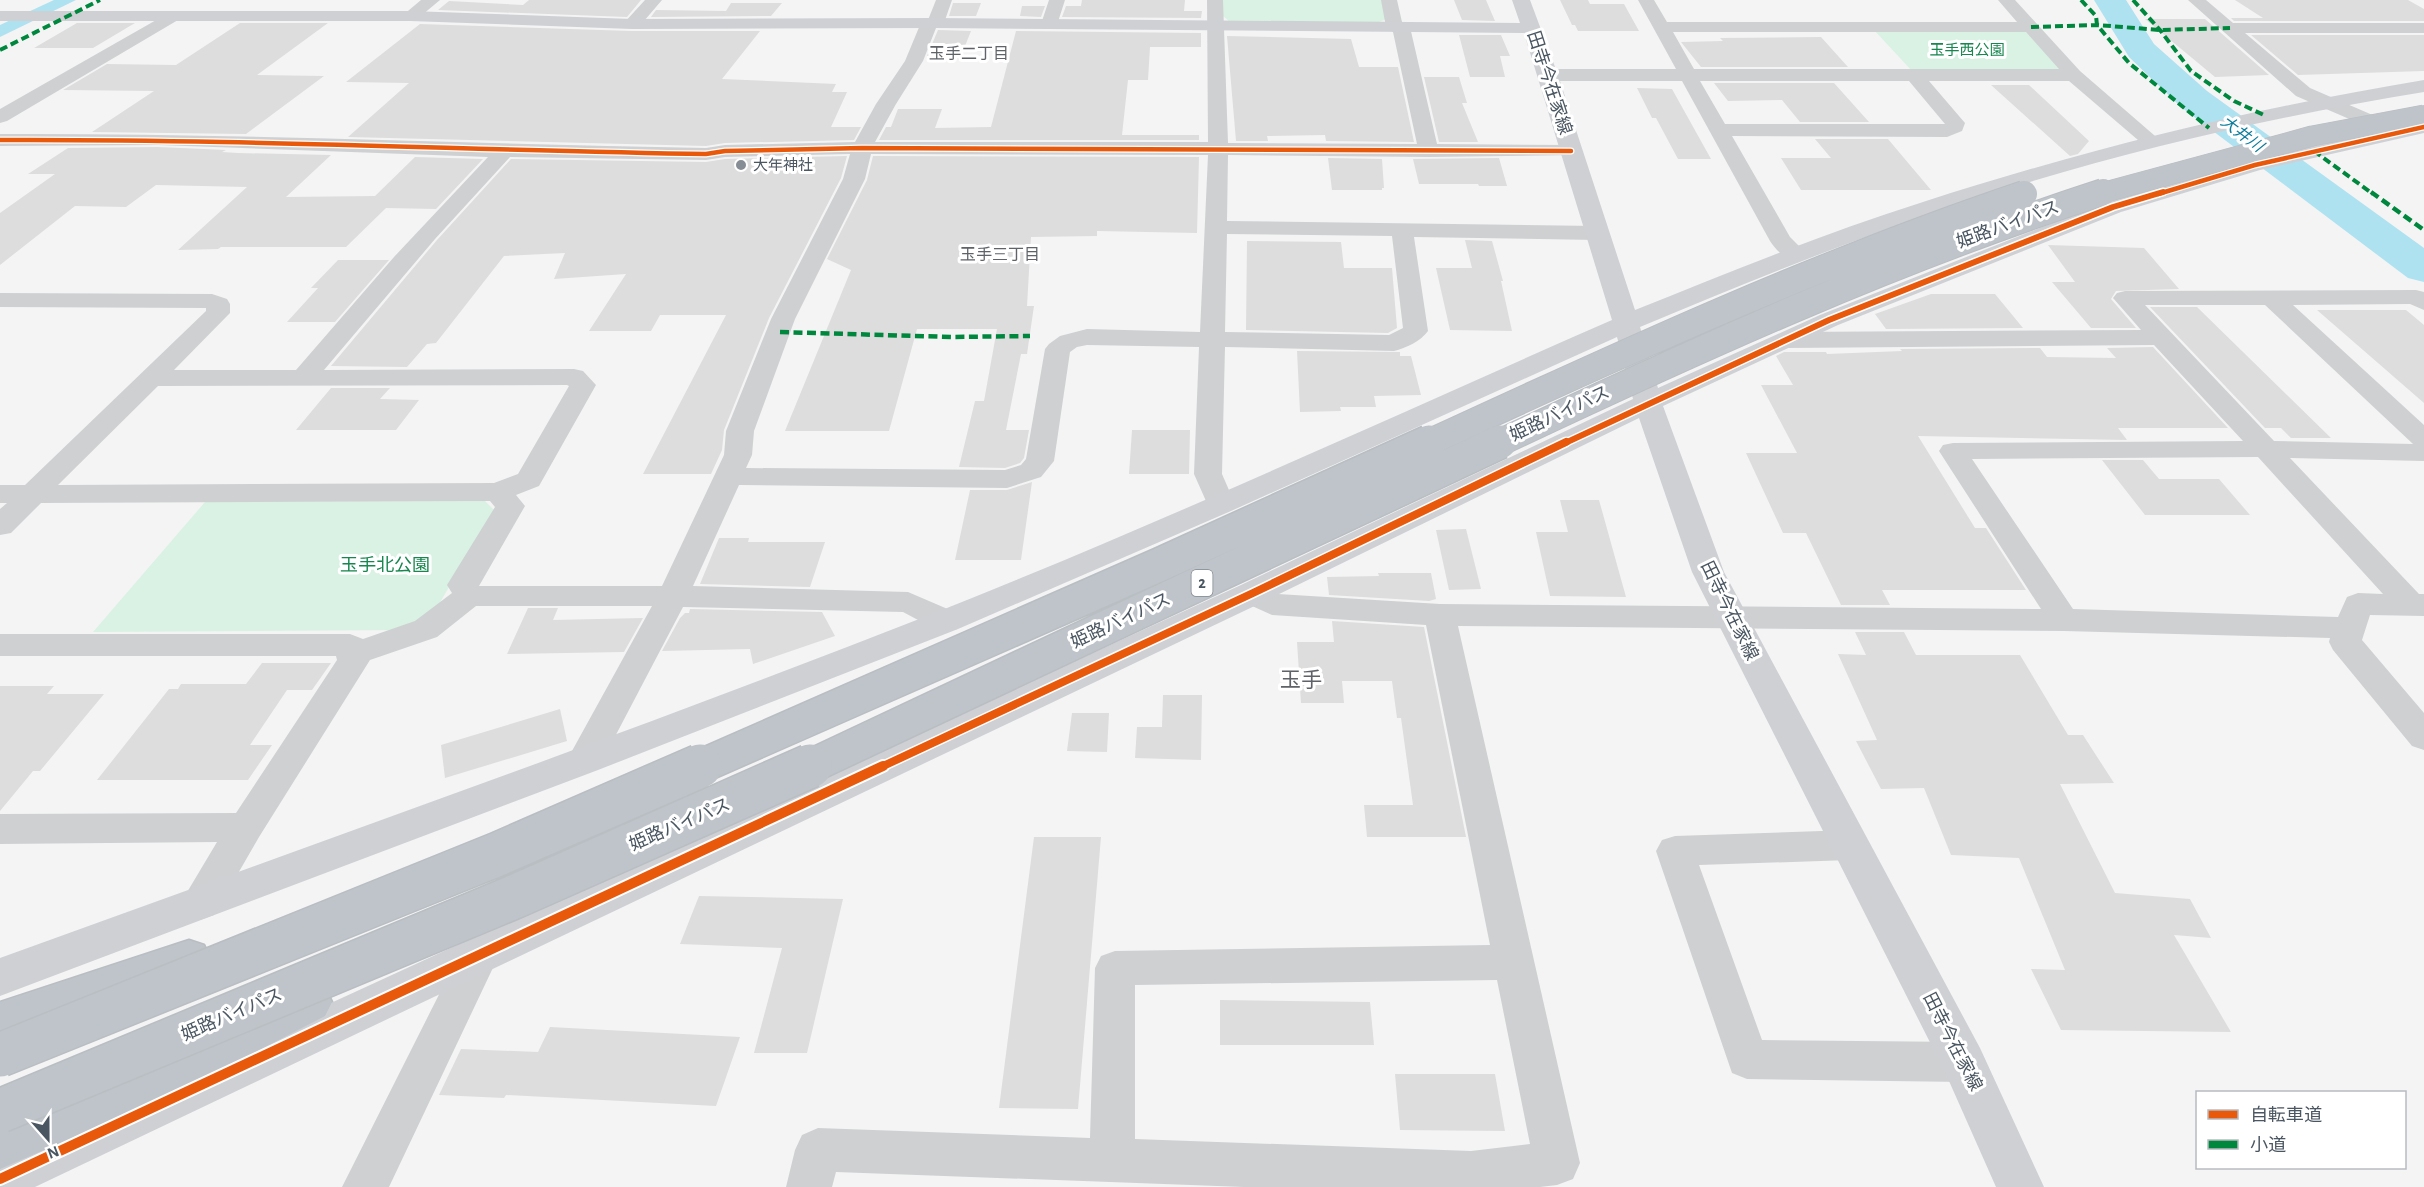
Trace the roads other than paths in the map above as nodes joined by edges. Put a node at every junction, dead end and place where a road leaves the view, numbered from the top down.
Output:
1 (432, 0) edge
2 (654, 0) edge
3 (1057, 0) edge
4 (1215, 0) edge
5 (1389, 0) edge
6 (1521, 0) edge
7 (1646, 0) edge
8 (2006, 0) edge
9 (2196, 0) edge
10 (940, 11) edge
11 (0, 16) edge
12 (172, 16) junction
13 (410, 16) junction
14 (632, 24) junction
15 (1050, 24) junction
16 (1216, 25) junction
17 (1398, 27) junction
18 (1661, 27) junction
19 (2031, 27) junction
20 (1530, 28) junction
21 (2230, 28) junction
22 (2424, 28) edge
23 (1548, 75) junction
24 (1914, 75) junction
25 (2074, 75) junction
26 (1688, 76) junction
27 (2424, 86) edge
28 (2424, 98) edge
29 (2326, 102) junction
30 (2424, 115) edge
31 (0, 117) edge
32 (2424, 127) edge
33 (1719, 130) junction
34 (2398, 133) junction
35 (0, 140) edge
36 (2152, 142) junction
37 (862, 148) junction
38 (1218, 149) junction
39 (505, 151) junction
40 (1429, 151) junction
41 (1571, 151) junction
42 (1215, 227) junction
43 (1402, 230) junction
44 (1597, 233) junction
45 (1796, 255) junction
46 (2271, 297) junction
47 (0, 300) edge
48 (2424, 303) edge
49 (1626, 323) junction
50 (2161, 337) junction
51 (1212, 339) junction
52 (1786, 340) junction
53 (151, 378) junction
54 (303, 378) junction
55 (1648, 403) junction
56 (2424, 441) edge
57 (2266, 449) junction
58 (2424, 453) edge
59 (729, 476) junction
60 (498, 492) junction
61 (0, 494) edge
62 (33, 494) junction
63 (1220, 504) junction
64 (0, 526) edge
65 (1252, 594) junction
66 (469, 596) junction
67 (673, 596) junction
68 (2417, 605) edge
69 (1440, 615) junction
70 (1729, 615) junction
71 (2064, 620) junction
72 (946, 621) junction
73 (2350, 628) junction
74 (0, 645) edge
75 (353, 654) junction
76 (2424, 737) edge
77 (585, 760) junction
78 (246, 827) junction
79 (0, 829) edge
80 (1850, 845) junction
81 (498, 854) junction
82 (514, 897) junction
83 (200, 904) junction
84 (480, 954) junction
85 (1514, 962) junction
86 (0, 977) edge
87 (0, 1022) edge
88 (0, 1055) edge
89 (1964, 1062) junction
90 (0, 1111) edge
91 (0, 1146) edge
92 (1112, 1160) junction
93 (0, 1179) edge
94 (1473, 1180) edge
95 (365, 1187) edge
96 (809, 1187) edge
97 (2020, 1187) edge

1 - 13 street
2 - 14 street
3 - 15 street
4 - 16 street
5 - 17 street
6 - 20 street, 田寺今在家線
7 - 18 street
8 - 19 street
9 - 21 street
10 - 14 street
10 - 15 street
10 - 37 street
11 - 12 street
12 - 13 street
12 - 31 street
13 - 14 street
15 - 16 street
16 - 17 street
16 - 38 street
17 - 20 street
17 - 40 street
18 - 19 street
18 - 26 street
19 - 25 street
20 - 23 street, 田寺今在家線
21 - 22 street
21 - 29 street
23 - 26 street
23 - 41 street, 田寺今在家線
24 - 25 street
24 - 26 street
24 - 33 street
25 - 36 street
26 - 33 street
27 - 29 street
28 - 81 highway, 姫路バイパス / 2, bridge
29 - 34 street
29 - 36 street
30 - 82 highway, 姫路バイパス / 2, bridge
32 - 34 street
33 - 45 street
34 - 52 street
35 - 39 street
36 - 45 street
37 - 38 street
37 - 39 street
37 - 59 street
38 - 40 street
38 - 42 street
39 - 54 street
40 - 41 street
41 - 44 street, 田寺今在家線
42 - 43 street
42 - 51 street
43 - 44 street
43 - 51 street
44 - 49 street, 田寺今在家線
45 - 49 street
46 - 48 street
46 - 50 street
46 - 56 street
47 - 53 street
49 - 55 street, 田寺今在家線
49 - 63 street
50 - 52 street
50 - 57 street
51 - 59 street
51 - 63 street
52 - 55 street
53 - 54 street
53 - 62 street
54 - 60 street
55 - 65 street
55 - 70 street, 田寺今在家線
57 - 58 street
57 - 68 street
57 - 71 street
59 - 67 street
60 - 62 street
60 - 66 street
61 - 62 street
62 - 64 street
63 - 72 street
65 - 69 street
65 - 84 street
66 - 67 street
66 - 75 street
67 - 72 street
67 - 77 street
68 - 73 street
69 - 70 street
69 - 85 street
70 - 71 street
70 - 80 street, 田寺今在家線
71 - 73 street
72 - 77 street
73 - 76 street
74 - 75 street
75 - 78 street
77 - 83 street
78 - 79 street
78 - 83 street
80 - 89 street, 田寺今在家線
80 - 89 street
81 - 87 highway, bridge
81 - 88 highway, 姫路バイパス / 2, bridge
82 - 90 highway, 姫路バイパス / 2, bridge
82 - 91 highway, bridge
83 - 86 street
84 - 93 street
84 - 95 street
85 - 92 street
85 - 94 street
89 - 97 street, 田寺今在家線
92 - 94 street
92 - 96 street

